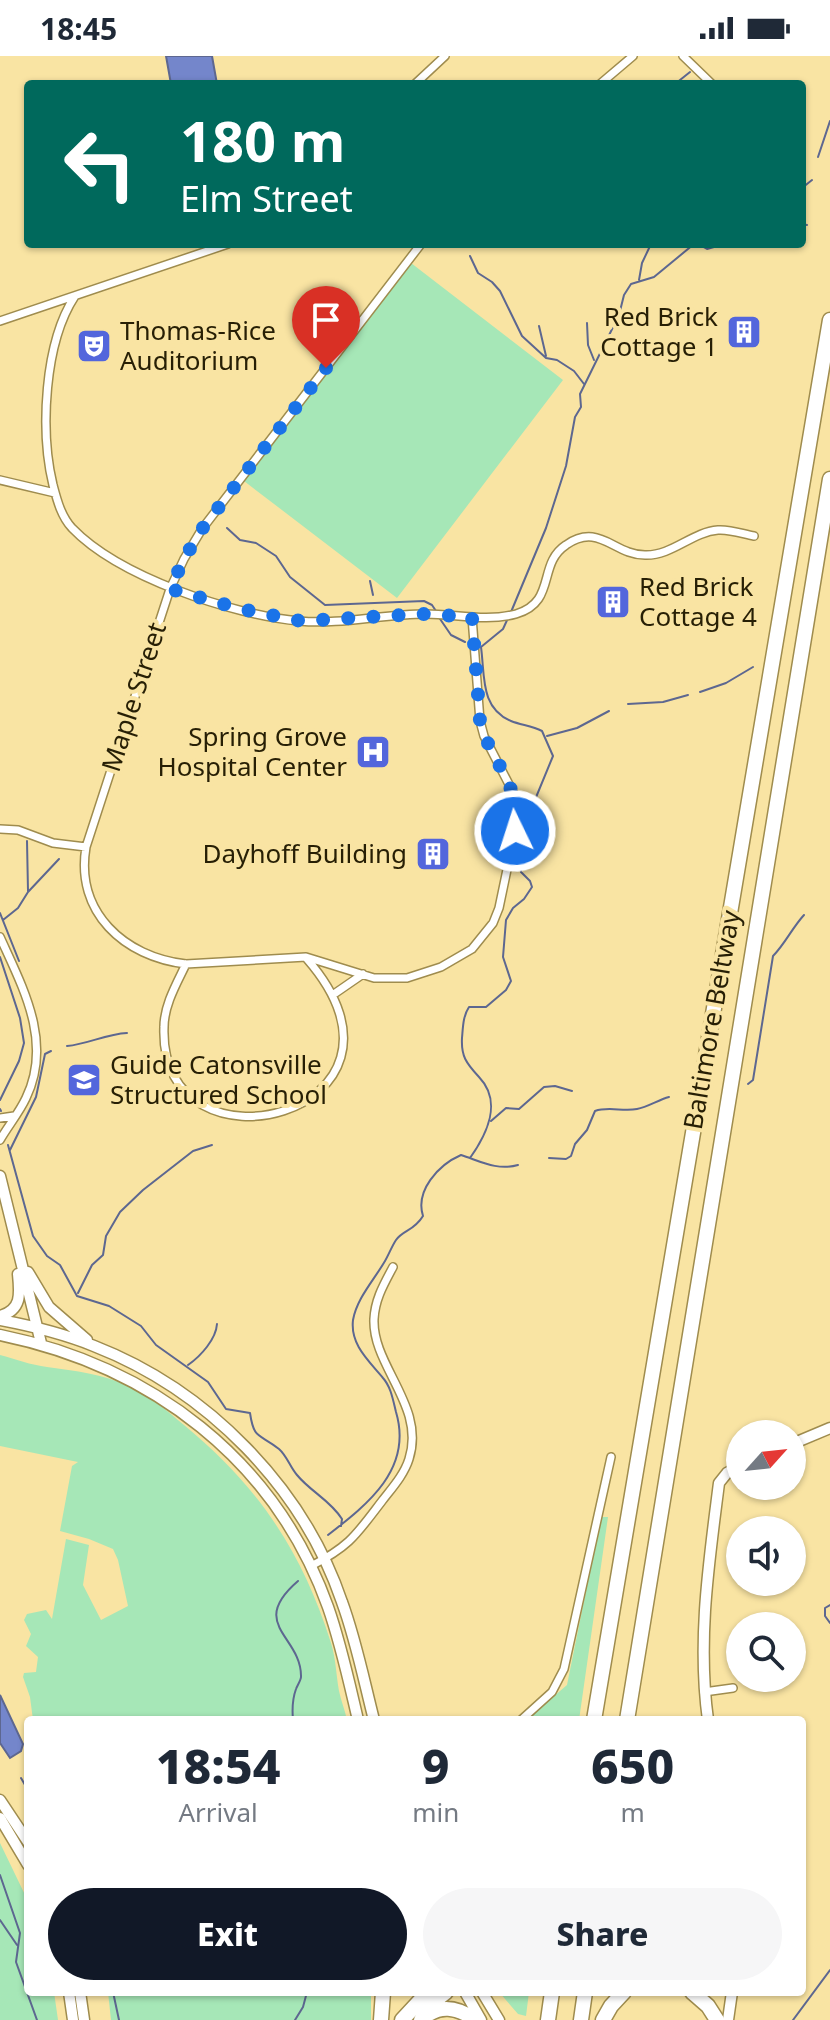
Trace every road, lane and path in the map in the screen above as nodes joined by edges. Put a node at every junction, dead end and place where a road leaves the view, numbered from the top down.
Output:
1 (445, 56) edge
2 (633, 56) edge
3 (683, 56) edge
4 (419, 80) edge
5 (605, 80) edge
6 (708, 80) edge
7 (216, 248) edge
8 (418, 248) edge
9 (75, 296) junction
10 (830, 320) edge
11 (0, 321) edge
12 (830, 479) edge
13 (0, 480) edge
14 (55, 493) junction
15 (754, 536) dead end
16 (170, 589) junction
17 (472, 617) junction
18 (0, 829) edge
19 (86, 847) junction
20 (0, 937) edge
21 (306, 957) junction
22 (186, 964) junction
23 (363, 974) junction
24 (334, 994) junction
25 (14, 1116) junction
26 (0, 1118) edge
27 (0, 1140) edge
28 (0, 1176) edge
29 (16, 1245) junction
30 (393, 1267) dead end
31 (0, 1318) edge
32 (37, 1327) junction
33 (0, 1335) edge
34 (41, 1343) junction
35 (95, 1346) junction
36 (830, 1428) edge
37 (806, 1438) edge
38 (611, 1457) dead end
39 (726, 1474) edge
40 (324, 1559) junction
41 (311, 1566) junction
42 (651, 1573) junction
43 (726, 1689) edge
44 (704, 1692) junction
45 (357, 1716) edge
46 (373, 1716) edge
47 (525, 1716) edge
48 (595, 1716) edge
49 (628, 1716) edge
50 (637, 1716) edge
51 (707, 1716) edge
52 (0, 1800) edge
53 (0, 1818) edge
54 (24, 1836) edge
55 (24, 1858) edge
56 (70, 1996) edge
57 (81, 1996) edge
58 (383, 1996) edge
59 (424, 1996) edge
60 (440, 1996) edge
61 (467, 1996) edge
62 (484, 1996) edge
63 (551, 1996) edge
64 (584, 1996) edge
65 (620, 1996) edge
66 (697, 1996) edge
67 (733, 1996) edge
68 (73, 2020) edge
69 (84, 2020) edge
70 (381, 2020) edge
71 (402, 2020) edge
72 (414, 2020) edge
73 (421, 2020) edge
74 (478, 2020) edge
75 (499, 2020) edge
76 (548, 2020) edge
77 (581, 2020) edge
78 (603, 2020) edge
79 (717, 2020) edge
80 (731, 2020) edge

1 - 4 street
2 - 5 street
3 - 6 street
7 - 9 street
8 - 16 street, Maple Street
9 - 11 street
9 - 14 street
10 - 48 highway, Baltimore Beltway
12 - 42 highway, Baltimore Beltway
13 - 14 street
14 - 16 street
15 - 17 street
16 - 17 street
16 - 19 street, Maple Street
17 - 23 street
18 - 19 street
19 - 22 street, Maple Street
20 - 25 street
21 - 22 street
21 - 23 street
21 - 24 street
22 - 24 street
23 - 24 street
25 - 26 street
25 - 27 street
28 - 29 main road
29 - 31 main road
29 - 32 main road
29 - 35 main road
30 - 40 street
31 - 32 main road
32 - 34 main road
32 - 35 main road
33 - 34 main road
34 - 41 main road
35 - 40 main road
36 - 37 main road
38 - 47 street
39 - 44 main road
40 - 41 street
40 - 46 main road
41 - 45 main road
42 - 49 highway, Baltimore Beltway
42 - 50 highway
43 - 44 street
44 - 51 main road
52 - 54 main road
53 - 55 main road
56 - 68 main road
57 - 69 main road
58 - 70 highway
59 - 71 highway
60 - 72 highway
61 - 74 main road
62 - 75 main road
63 - 76 highway
64 - 77 highway
65 - 78 highway
66 - 79 highway
67 - 80 main road
73 - 74 highway

